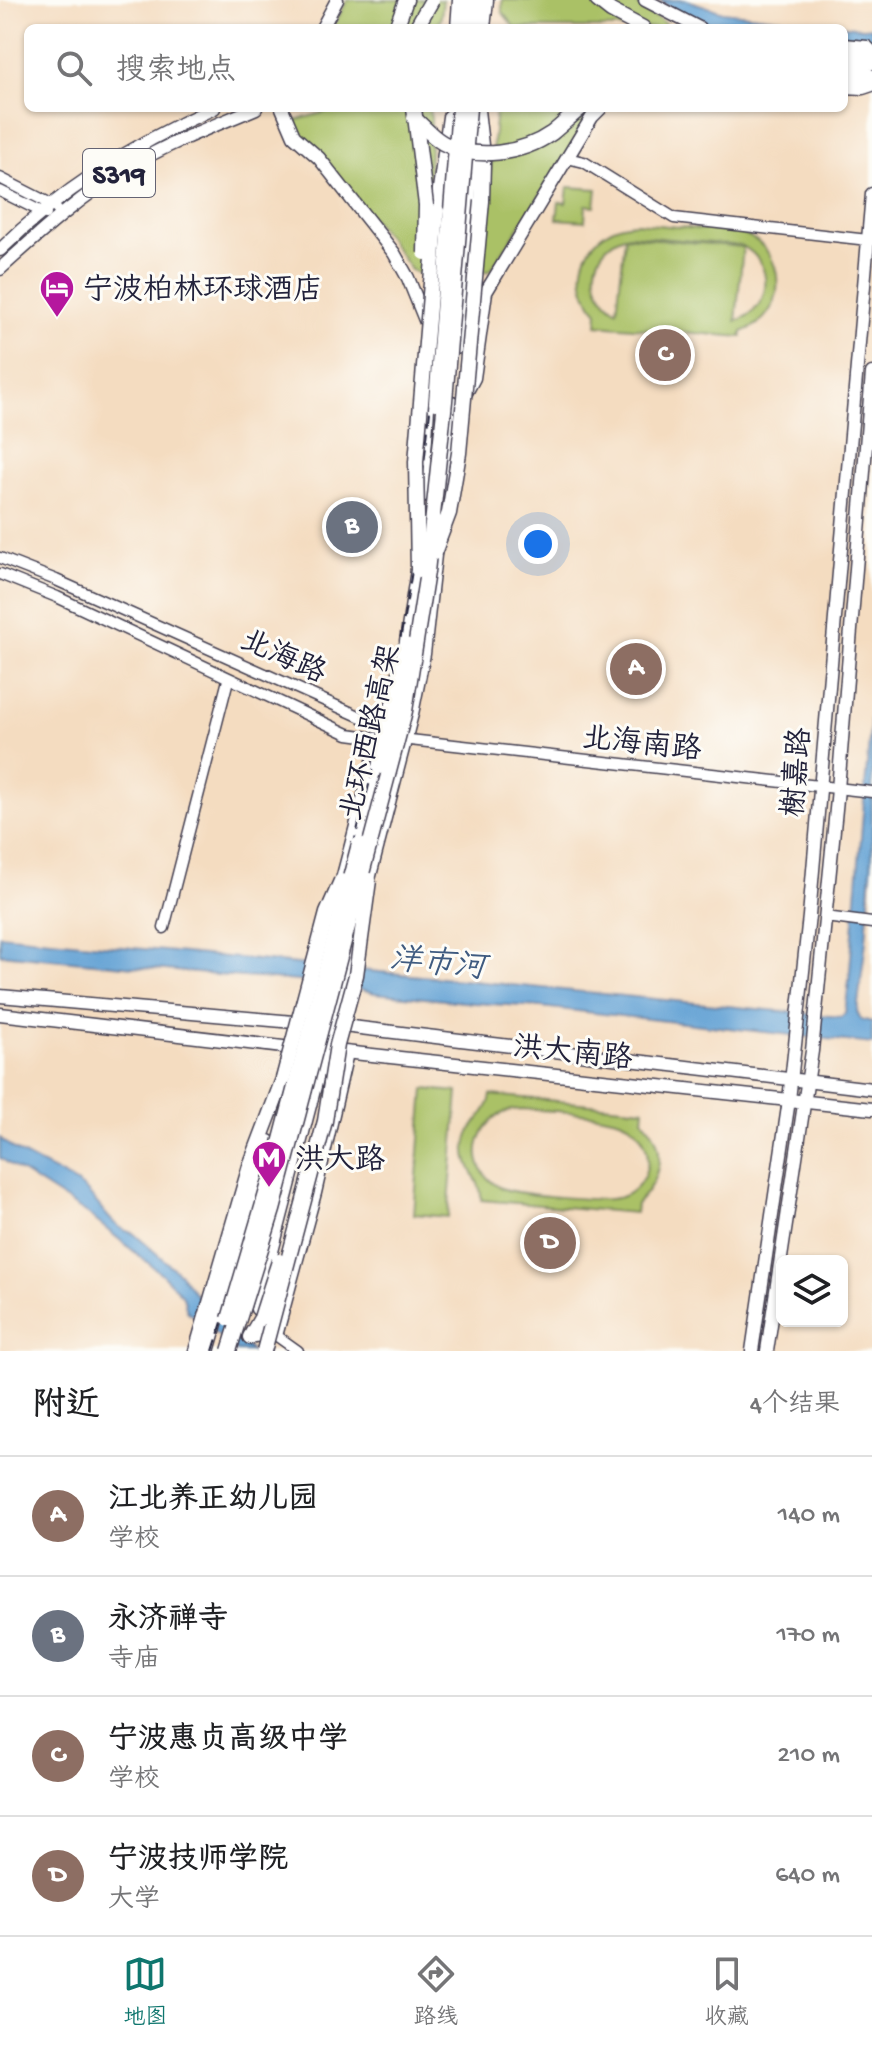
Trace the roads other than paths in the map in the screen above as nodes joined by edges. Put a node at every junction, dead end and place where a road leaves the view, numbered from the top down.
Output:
1 (337, 0) edge
2 (406, 0) edge
3 (432, 0) edge
4 (459, 0) edge
5 (468, 0) edge
6 (478, 0) edge
7 (487, 0) edge
8 (590, 0) edge
9 (597, 0) edge
10 (645, 0) edge
11 (611, 11) junction
12 (324, 24) edge
13 (397, 24) edge
14 (418, 24) edge
15 (457, 24) edge
16 (466, 24) edge
17 (476, 24) edge
18 (484, 24) edge
19 (635, 24) edge
20 (691, 24) edge
21 (848, 45) edge
22 (872, 52) edge
23 (848, 55) edge
24 (872, 61) edge
25 (848, 62) edge
26 (848, 71) edge
27 (848, 78) edge
28 (872, 81) edge
29 (848, 87) edge
30 (206, 112) edge
31 (247, 112) edge
32 (284, 112) edge
33 (410, 112) edge
34 (414, 112) edge
35 (453, 112) edge
36 (453, 112) edge
37 (453, 112) edge
38 (474, 112) edge
39 (474, 112) edge
40 (474, 112) edge
41 (576, 112) edge
42 (598, 112) edge
43 (567, 158) junction
44 (0, 178) edge
45 (0, 191) edge
46 (872, 194) edge
47 (52, 211) junction
48 (868, 240) junction
49 (0, 250) edge
50 (0, 269) edge
51 (433, 340) junction
52 (872, 373) edge
53 (451, 415) junction
54 (419, 433) junction
55 (850, 440) junction
56 (869, 442) edge
57 (0, 558) edge
58 (422, 571) junction
59 (0, 574) edge
60 (228, 680) dead end
61 (382, 726) junction
62 (379, 739) junction
63 (406, 739) junction
64 (819, 787) junction
65 (841, 789) junction
66 (872, 792) edge
67 (376, 825) junction
68 (359, 844) junction
69 (829, 917) junction
70 (872, 923) edge
71 (164, 928) dead end
72 (0, 996) edge
73 (0, 1014) edge
74 (305, 1023) junction
75 (332, 1025) junction
76 (299, 1048) junction
77 (337, 1049) junction
78 (283, 1079) junction
79 (791, 1081) junction
80 (808, 1082) junction
81 (872, 1089) edge
82 (789, 1100) junction
83 (805, 1102) junction
84 (872, 1109) edge
85 (277, 1336) junction
86 (248, 1344) edge
87 (196, 1351) edge
88 (210, 1351) edge
89 (220, 1351) edge
90 (229, 1351) edge
91 (264, 1351) edge
92 (298, 1351) edge
93 (752, 1351) edge
94 (767, 1351) edge

1 - 12 main road
2 - 13 highway
3 - 14 highway, bridge
4 - 15 main road
5 - 16 highway
6 - 17 highway
7 - 18 main road
8 - 11 highway
9 - 11 highway
10 - 20 main road
11 - 19 highway
21 - 22 main road
23 - 24 highway
24 - 25 main road
26 - 28 main road
27 - 28 highway
28 - 29 main road
30 - 47 main road, S319
31 - 47 main road, S319
32 - 51 main road
33 - 41 highway, bridge
34 - 54 highway, bridge
35 - 51 main road
36 - 54 highway, bridge
37 - 58 highway, 北环西路高架, bridge
38 - 58 highway, bridge
39 - 53 main road
40 - 58 highway, 北环西路高架, bridge
42 - 43 main road
43 - 48 street
43 - 53 main road
44 - 47 street
45 - 47 street
46 - 48 main road, 榭嘉路
47 - 49 main road, S319
47 - 50 main road, S319
48 - 55 main road, 榭嘉路
51 - 61 main road
52 - 56 main road, 榭嘉路
53 - 63 main road
54 - 58 highway, bridge
55 - 56 street
55 - 64 main road, 榭嘉路
56 - 65 main road, 榭嘉路
57 - 61 street, 北海路
58 - 67 highway, 北环西路高架, bridge
58 - 68 highway, 北环西路高架, bridge
59 - 62 street, 北海路
60 - 71 street
61 - 62 main road
61 - 63 street, 北海路
62 - 63 street, 北海路
62 - 74 main road
63 - 64 street, 北海南路
63 - 75 main road
64 - 65 street, 北海南路
64 - 79 main road, 榭嘉路
65 - 66 street, 北海南路
65 - 69 main road, 榭嘉路
67 - 77 highway, bridge
67 - 90 highway, 北环西路高架, bridge
68 - 78 highway, bridge
68 - 89 highway, 北环西路高架, bridge
69 - 70 street
69 - 80 main road, 榭嘉路
72 - 74 main road, 洪大南路
73 - 76 main road, 洪大南路
74 - 75 main road, 洪大南路
74 - 76 main road
75 - 77 main road
75 - 79 main road, 洪大南路
76 - 77 main road, 洪大南路
76 - 88 main road, bridge
77 - 82 main road, 洪大南路
77 - 85 street
77 - 86 main road
77 - 86 highway, bridge
77 - 91 highway, bridge
78 - 87 highway
78 - 88 highway
79 - 80 main road, 洪大南路
79 - 82 main road, 榭嘉路
80 - 81 main road, 洪大南路
80 - 83 main road, 榭嘉路
82 - 83 main road, 洪大南路
82 - 93 main road, 榭嘉路
83 - 84 main road, 洪大南路
83 - 94 main road, 榭嘉路
85 - 86 street
85 - 92 street

